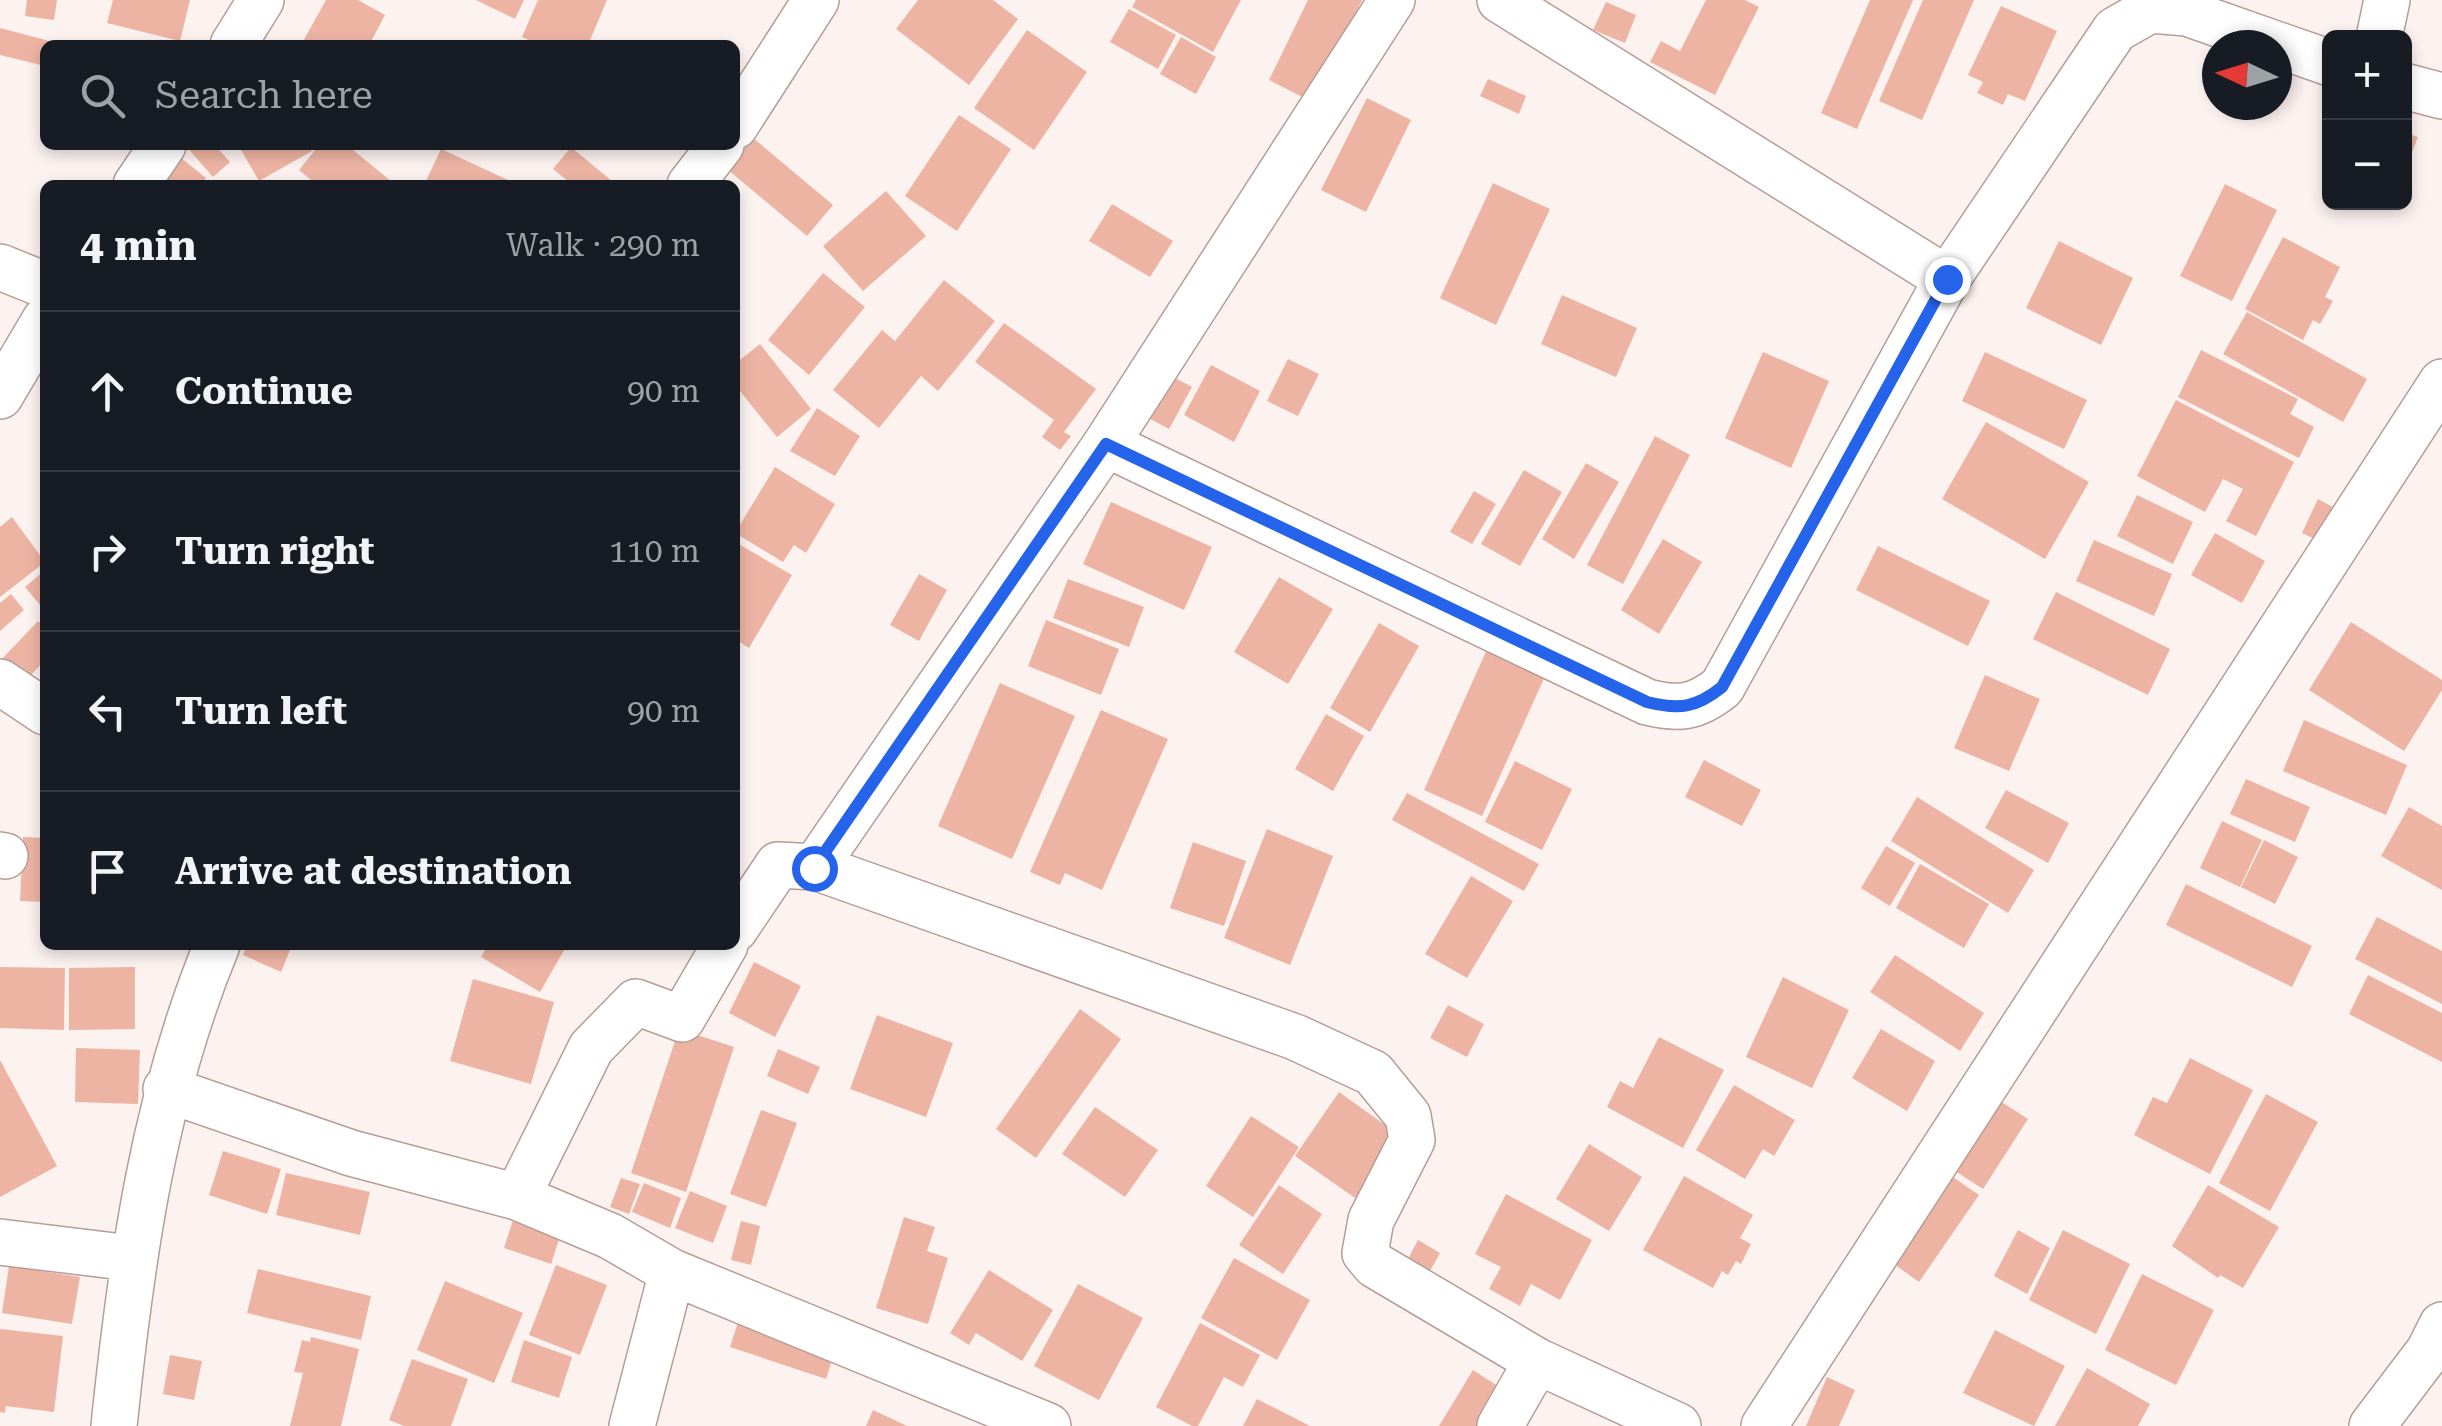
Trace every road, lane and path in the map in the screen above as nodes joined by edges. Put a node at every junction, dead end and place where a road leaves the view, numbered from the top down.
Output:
1 (262, 0) edge
2 (816, 0) edge
3 (1392, 0) edge
4 (1500, 0) edge
5 (2387, 0) edge
6 (2381, 30) edge
7 (235, 40) edge
8 (2322, 59) edge
9 (2412, 88) edge
10 (2442, 96) edge
11 (740, 118) edge
12 (160, 150) edge
13 (716, 150) edge
14 (140, 180) edge
15 (694, 180) edge
16 (0, 267) edge
17 (1947, 279) junction
18 (40, 283) edge
19 (40, 328) edge
20 (2442, 382) edge
21 (0, 396) edge
22 (1106, 444) junction
23 (0, 682) edge
24 (40, 709) edge
25 (814, 868) junction
26 (740, 922) edge
27 (214, 950) edge
28 (722, 950) edge
29 (166, 1090) junction
30 (517, 1197) junction
31 (0, 1242) edge
32 (132, 1258) junction
33 (672, 1272) junction
34 (2442, 1325) edge
35 (1537, 1361) junction
36 (114, 1426) edge
37 (632, 1426) edge
38 (1048, 1426) edge
39 (1500, 1426) edge
40 (1678, 1426) edge
41 (1764, 1426) edge
42 (2372, 1426) edge

1 - 7 street
2 - 11 street
3 - 22 street
4 - 17 street
5 - 6 street
8 - 17 street
9 - 10 street
12 - 14 street
13 - 15 street
16 - 18 street
17 - 22 street
19 - 21 street
20 - 41 street
22 - 25 street
23 - 24 street
25 - 26 street
25 - 35 street
27 - 29 street
28 - 30 street
29 - 30 street
29 - 32 street
30 - 33 street
31 - 32 street
32 - 36 street
33 - 37 street
33 - 38 street
34 - 42 street
35 - 39 street
35 - 40 street

